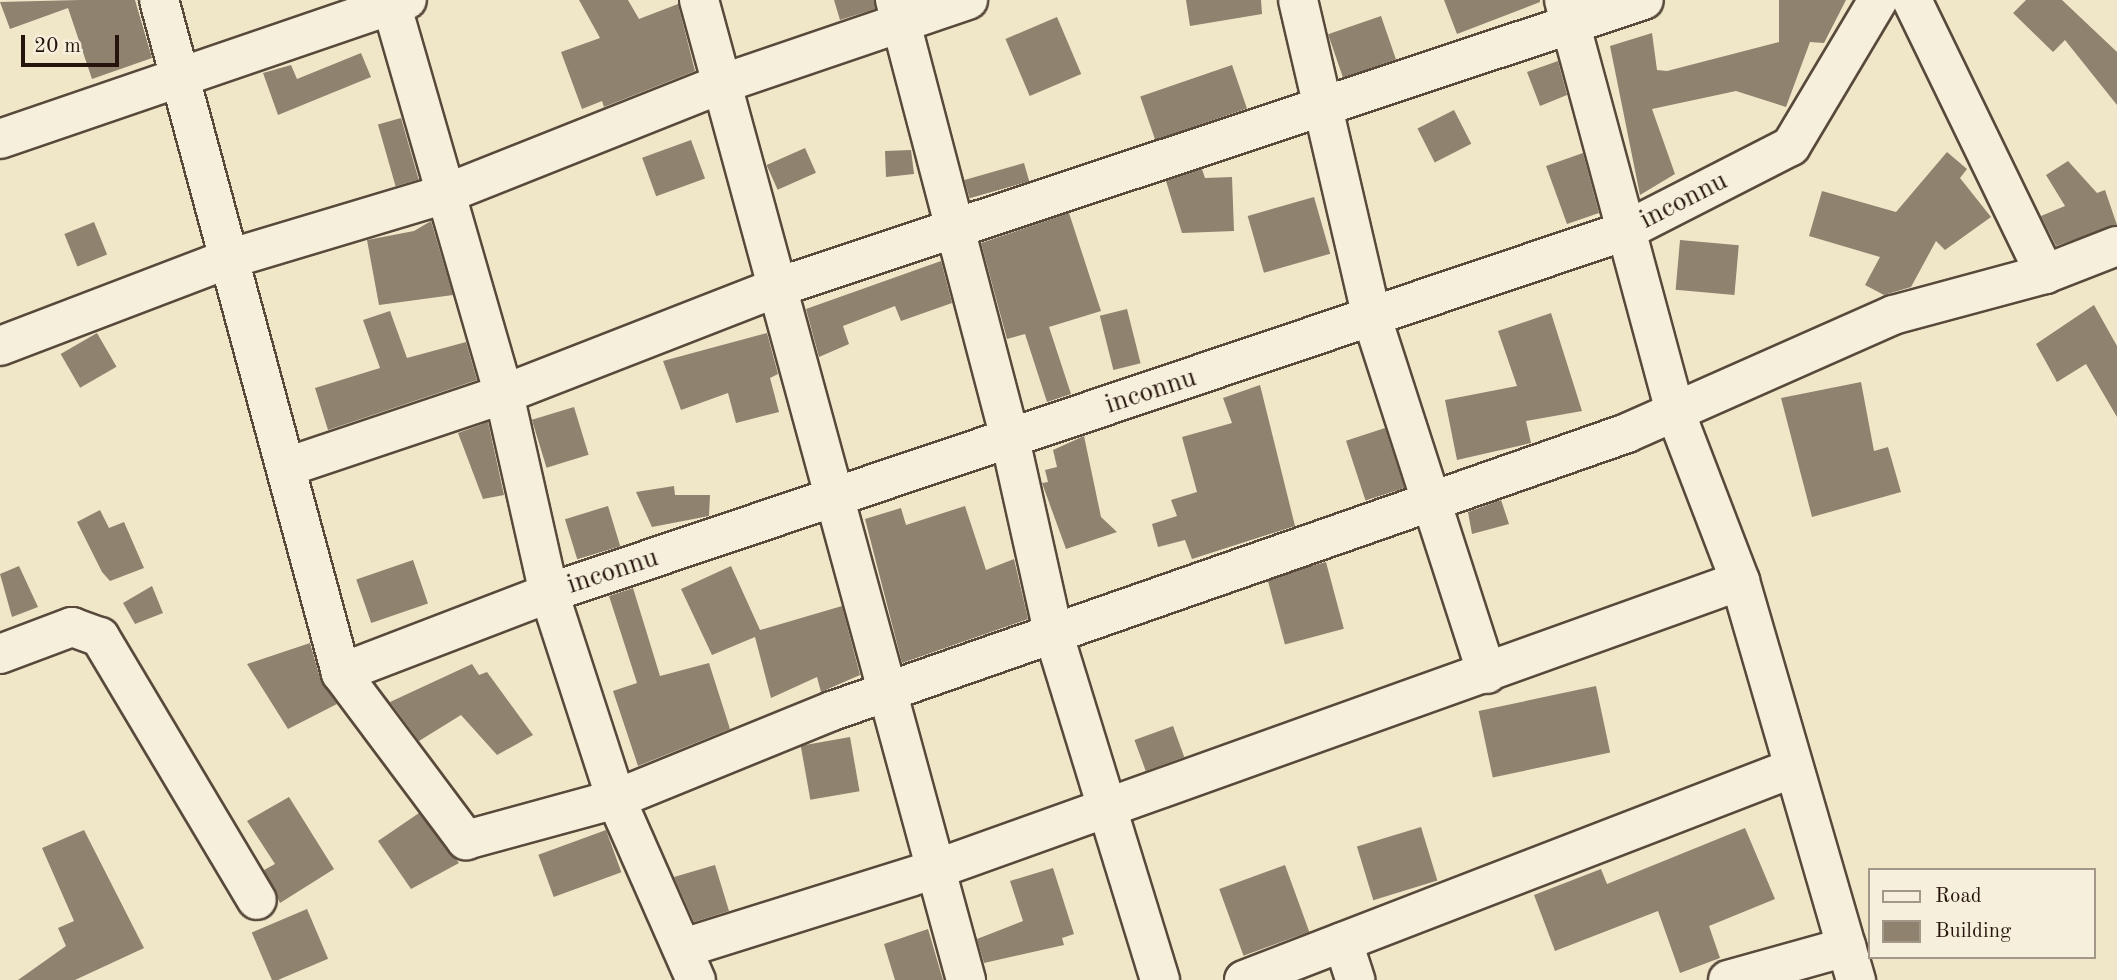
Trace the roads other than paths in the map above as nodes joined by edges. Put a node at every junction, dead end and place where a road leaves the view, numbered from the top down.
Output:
1 (159, 0) edge
2 (699, 0) edge
3 (968, 0) edge
4 (1298, 0) edge
5 (1644, 0) edge
6 (1878, 0) edge
7 (1912, 0) edge
8 (396, 2) edge
9 (897, 12) edge
10 (1567, 12) edge
11 (178, 79) junction
12 (721, 84) junction
13 (1324, 110) junction
14 (0, 139) edge
15 (445, 194) junction
16 (955, 227) junction
17 (1625, 231) junction
18 (2117, 246) edge
19 (225, 260) junction
20 (2045, 274) junction
21 (778, 287) junction
22 (1372, 318) junction
23 (0, 345) edge
24 (504, 394) junction
25 (1676, 414) junction
26 (1010, 439) junction
27 (287, 467) junction
28 (1430, 497) junction
29 (834, 499) junction
30 (1740, 581) junction
31 (550, 593) junction
32 (1052, 632) junction
33 (0, 654) edge
34 (341, 673) junction
35 (1487, 674) junction
36 (887, 692) junction
37 (1793, 768) junction
38 (617, 799) junction
39 (1109, 807) junction
40 (936, 869) junction
41 (257, 900) dead end
42 (1343, 942) junction
43 (691, 963) edge
44 (1851, 963) edge
45 (966, 980) edge
46 (1160, 980) edge
47 (1244, 980) edge
48 (1355, 980) edge
49 (1728, 980) edge

1 - 11 street
2 - 12 street
3 - 9 street
4 - 13 street
5 - 10 street
6 - 17 street, inconnu
7 - 20 street
8 - 11 street
8 - 15 street
9 - 12 street
9 - 16 street
10 - 13 street
10 - 17 street
11 - 14 street
11 - 19 street
12 - 15 street
12 - 21 street
13 - 16 street
13 - 22 street
15 - 19 street
15 - 24 street
16 - 21 street
16 - 26 street
17 - 22 street, inconnu
17 - 25 street
18 - 20 street
19 - 23 street
19 - 27 street
20 - 25 street
21 - 24 street
21 - 29 street
22 - 26 street, inconnu
22 - 28 street
24 - 27 street
24 - 31 street
25 - 28 street
25 - 30 street
26 - 29 street, inconnu
26 - 32 street
27 - 34 street
28 - 32 street
28 - 35 street
29 - 31 street, inconnu
29 - 36 street
30 - 35 street
30 - 37 street
31 - 34 street, inconnu
31 - 38 street
32 - 36 street
32 - 39 street
33 - 41 street
34 - 38 street
35 - 39 street
36 - 38 street
36 - 40 street
37 - 42 street
37 - 44 street
38 - 43 street
39 - 40 street
39 - 46 street
40 - 43 street
40 - 45 street
42 - 47 street
42 - 48 street
44 - 49 street

